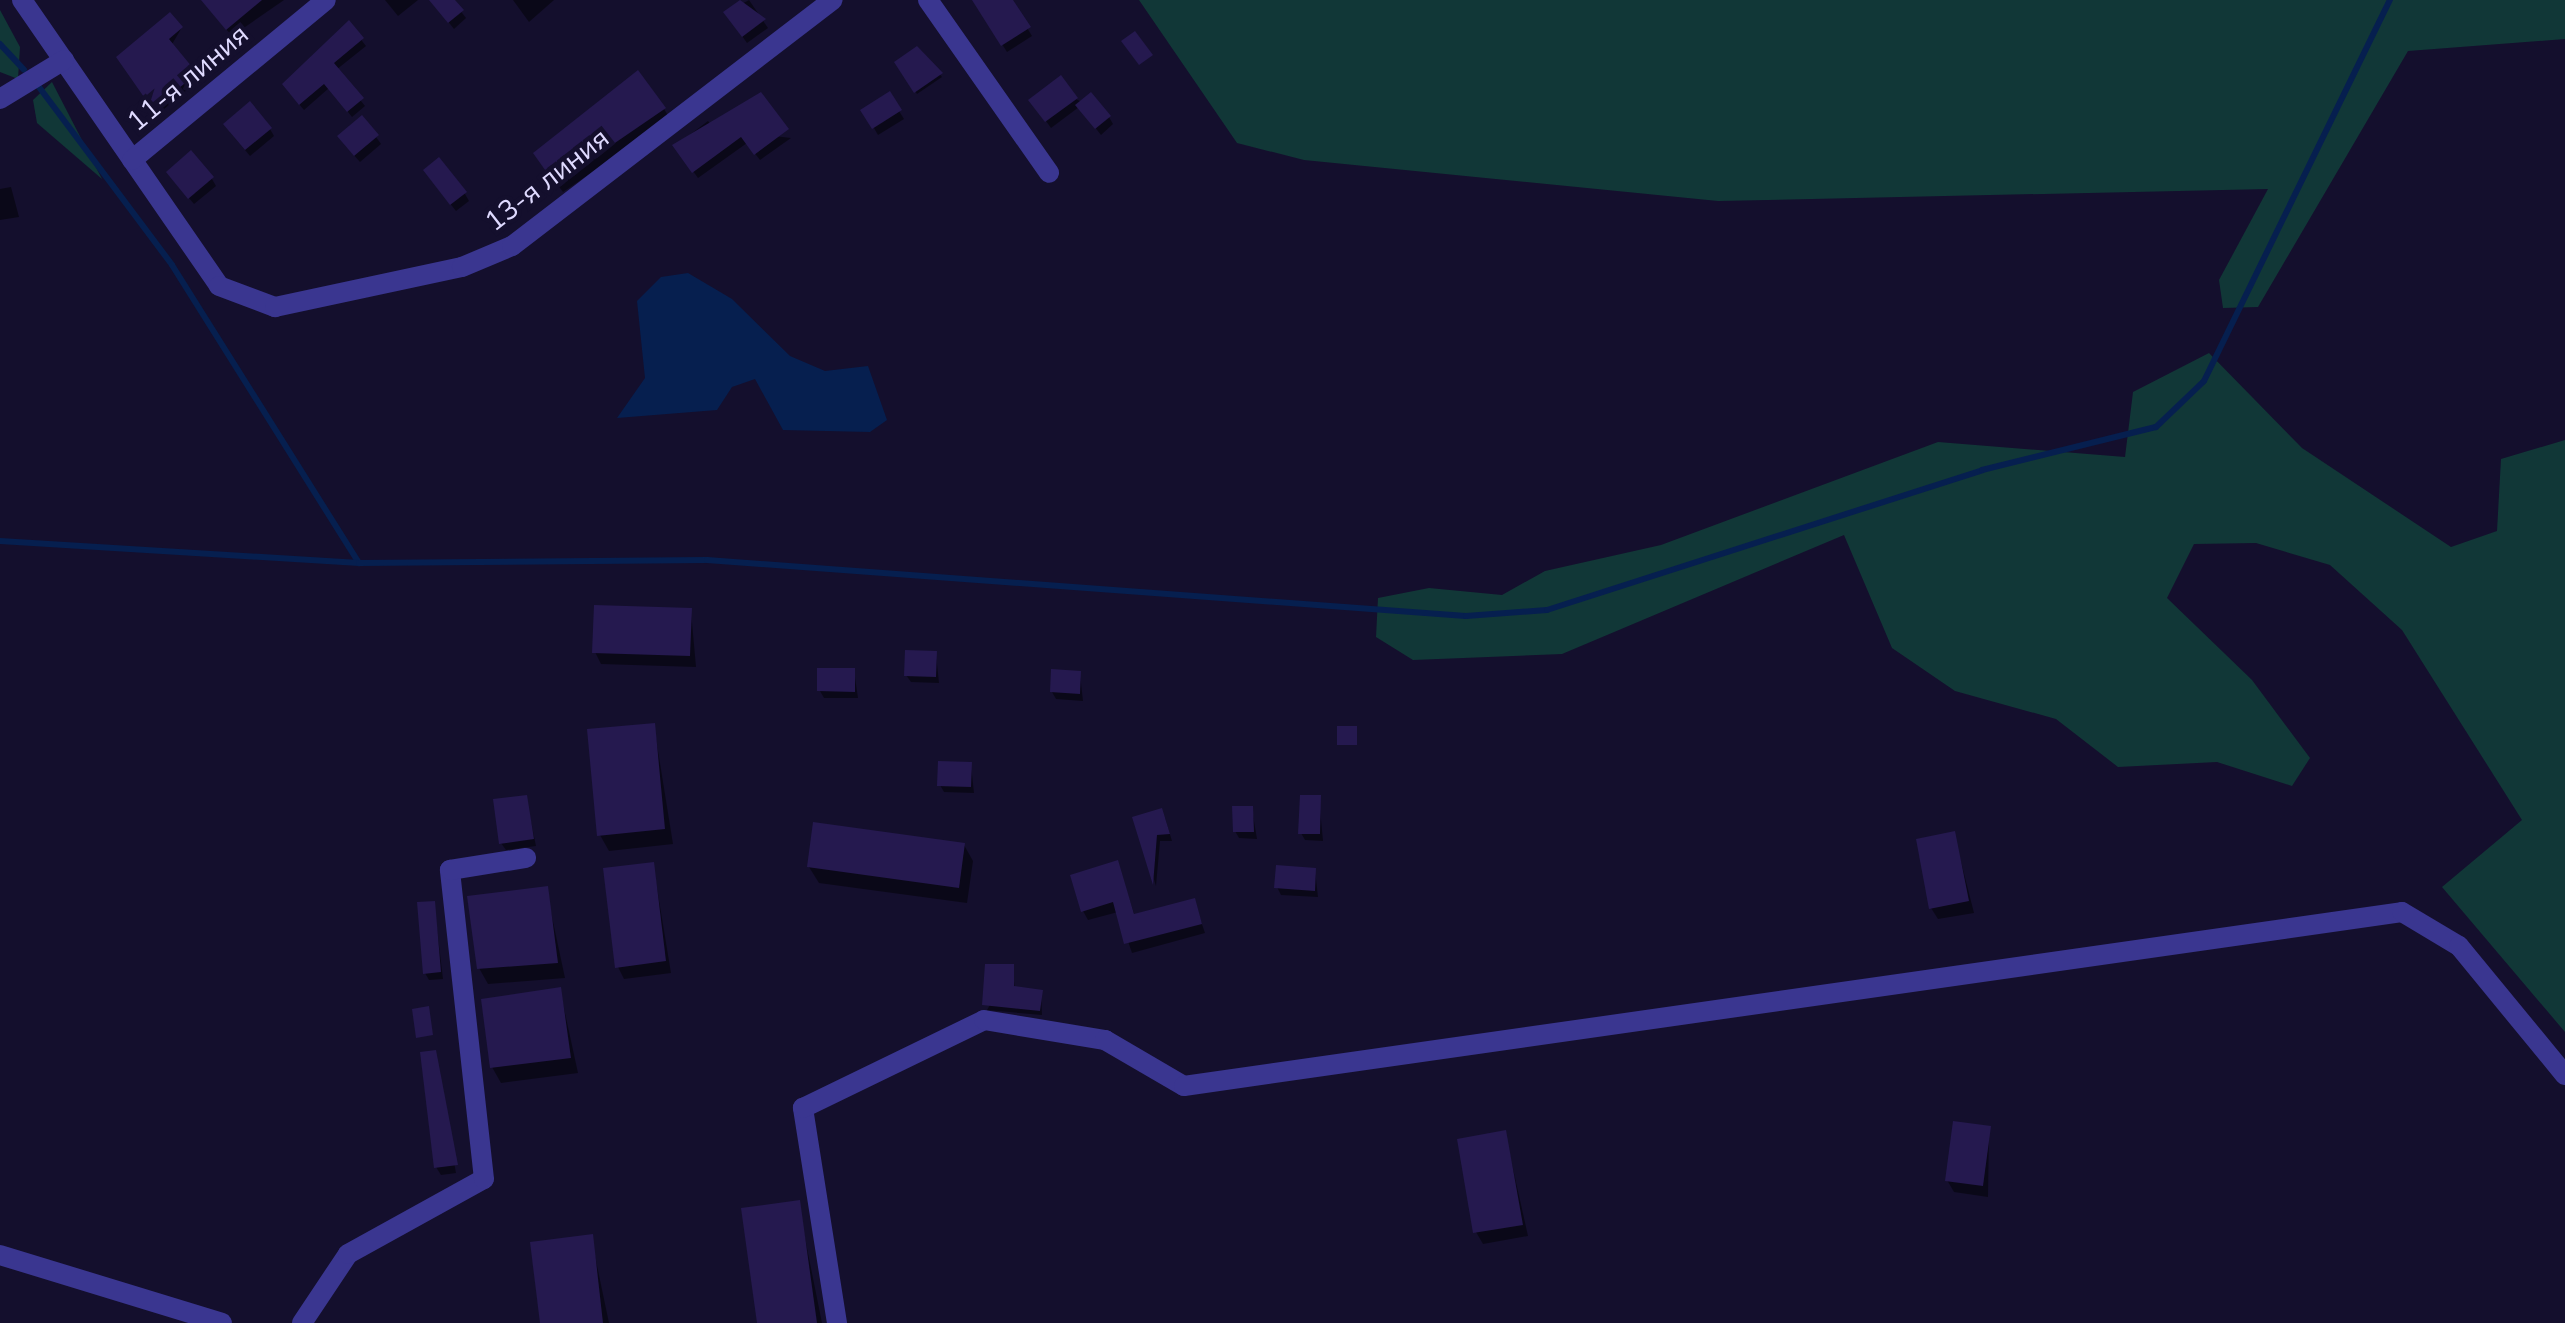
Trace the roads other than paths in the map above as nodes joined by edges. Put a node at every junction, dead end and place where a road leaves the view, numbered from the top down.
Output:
1 (22, 0) edge
2 (326, 0) edge
3 (834, 0) edge
4 (928, 0) edge
5 (64, 60) junction
6 (0, 99) edge
7 (132, 160) junction
8 (1049, 172) dead end
9 (526, 858) dead end
10 (2565, 1076) edge
11 (0, 1255) edge
12 (222, 1323) edge
13 (302, 1323) edge
14 (836, 1323) edge

1 - 5 street
2 - 7 street, 11-я линия
3 - 7 street, 13-я линия
4 - 8 street
5 - 6 street
5 - 7 street
9 - 13 street
10 - 14 street
11 - 12 street

